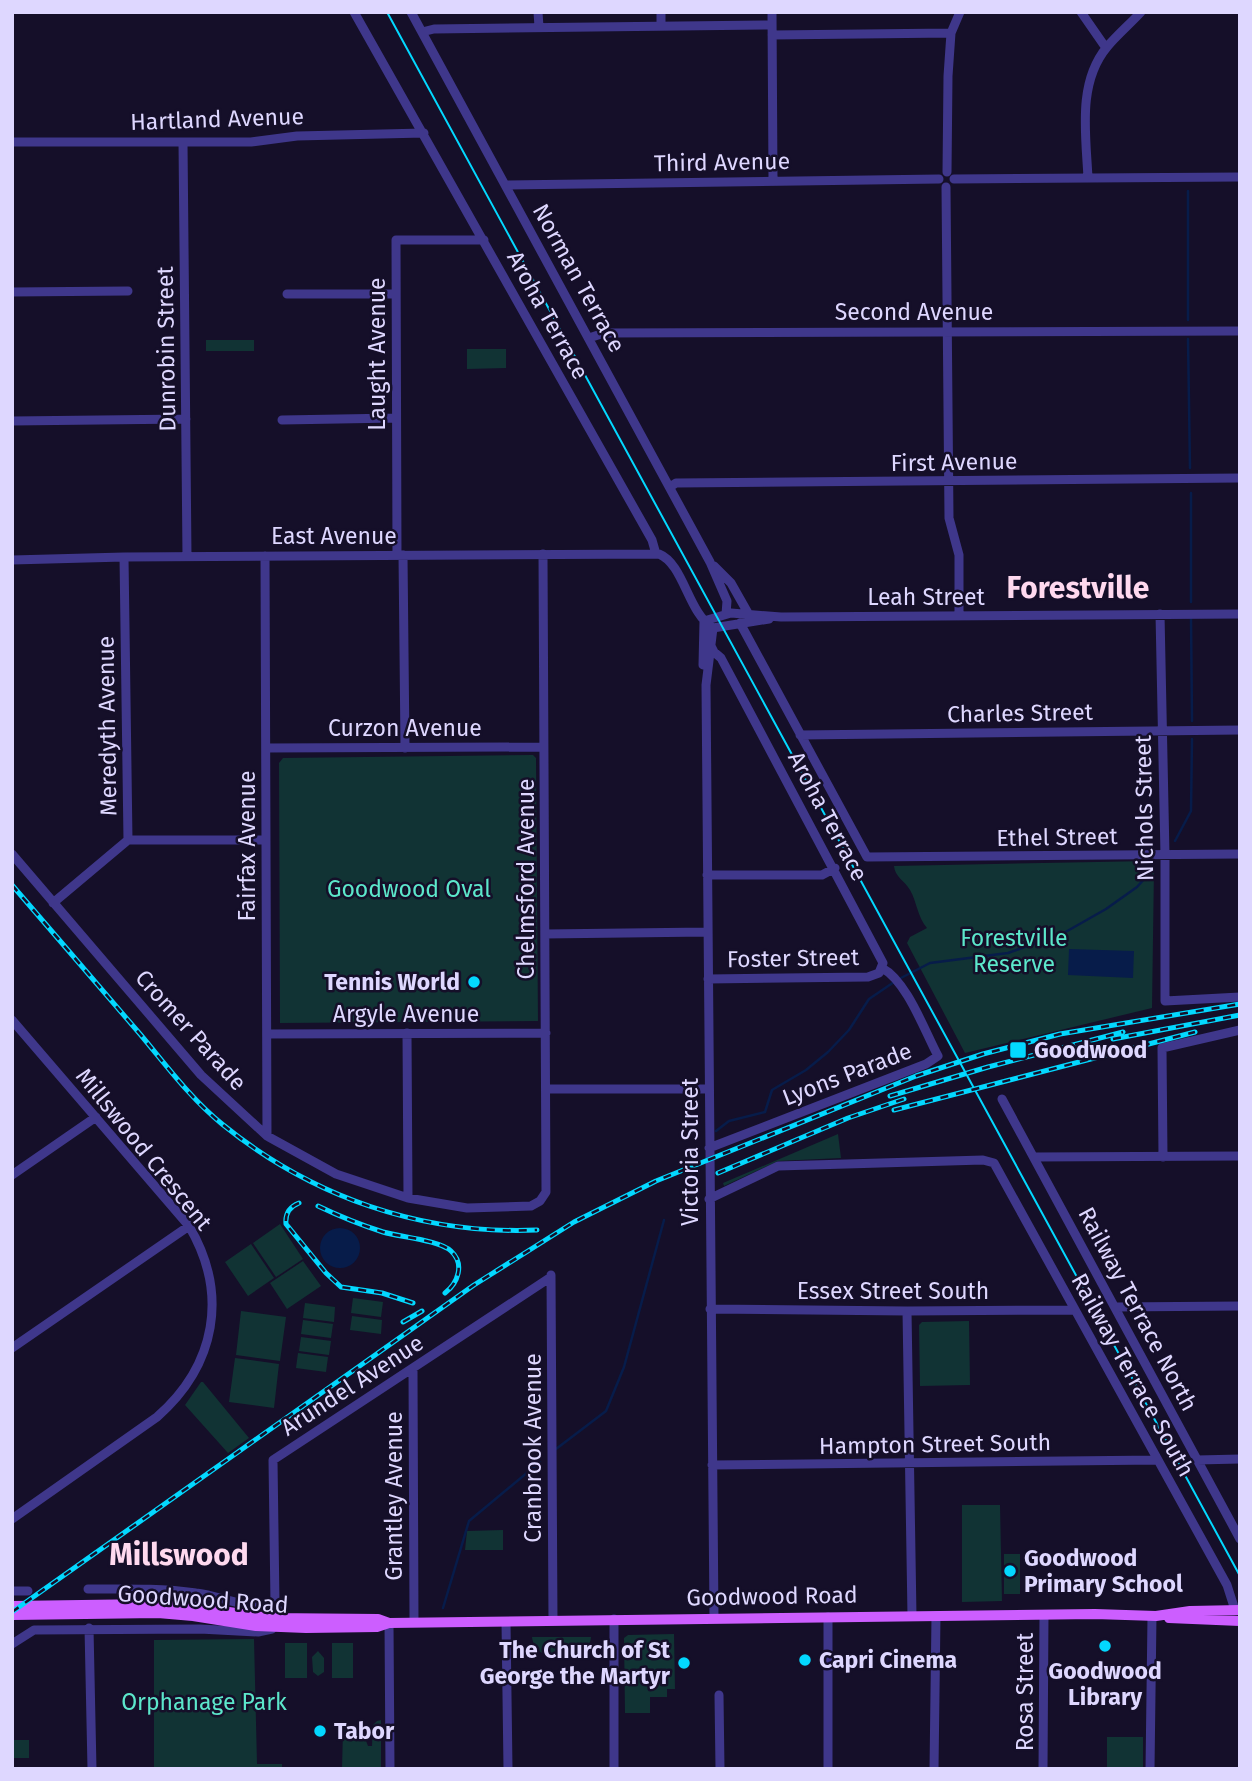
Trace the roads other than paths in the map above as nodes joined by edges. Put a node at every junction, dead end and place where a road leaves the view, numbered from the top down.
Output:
1 (355, 12) edge
2 (411, 12) edge
3 (538, 12) edge
4 (661, 12) edge
5 (772, 12) edge
6 (960, 12) edge
7 (1081, 12) edge
8 (1141, 12) edge
9 (772, 25) junction
10 (661, 26) junction
11 (538, 27) junction
12 (422, 32) junction
13 (951, 33) junction
14 (772, 35) junction
15 (1106, 48) junction
16 (424, 133) junction
17 (12, 142) edge
18 (183, 142) junction
19 (947, 177) junction
20 (1240, 177) edge
21 (1088, 178) junction
22 (773, 180) junction
23 (506, 185) junction
24 (484, 240) junction
25 (128, 291) dead end
26 (12, 292) edge
27 (287, 294) dead end
28 (396, 294) junction
29 (949, 331) junction
30 (1240, 331) edge
31 (589, 338) junction
32 (396, 418) junction
33 (186, 419) junction
34 (282, 420) dead end
35 (12, 421) edge
36 (1240, 478) edge
37 (948, 481) junction
38 (670, 486) junction
39 (543, 554) junction
40 (656, 554) junction
41 (400, 555) junction
42 (187, 556) junction
43 (265, 556) junction
44 (124, 557) junction
45 (12, 560) edge
46 (710, 562) junction
47 (748, 613) junction
48 (726, 614) junction
49 (1160, 614) junction
50 (1240, 614) edge
51 (959, 616) junction
52 (781, 617) junction
53 (704, 621) junction
54 (740, 623) junction
55 (713, 628) junction
56 (710, 644) junction
57 (706, 685) junction
58 (1240, 730) edge
59 (1162, 731) junction
60 (800, 735) junction
61 (544, 747) junction
62 (266, 748) junction
63 (405, 748) junction
64 (128, 840) junction
65 (266, 840) junction
66 (12, 854) edge
67 (1240, 854) edge
68 (1165, 855) junction
69 (835, 869) junction
70 (707, 876) junction
71 (53, 903) junction
72 (707, 932) junction
73 (545, 934) junction
74 (883, 971) junction
75 (708, 979) junction
76 (1240, 997) edge
77 (12, 1020) edge
78 (1240, 1030) edge
79 (546, 1032) junction
80 (407, 1033) junction
81 (267, 1034) junction
82 (708, 1089) junction
83 (547, 1090) junction
84 (1002, 1099) dead end
85 (96, 1117) junction
86 (267, 1136) junction
87 (709, 1148) junction
88 (1240, 1156) edge
89 (1034, 1157) junction
90 (1163, 1157) junction
91 (12, 1175) edge
92 (408, 1198) junction
93 (709, 1199) junction
94 (540, 1201) joint
95 (189, 1226) junction
96 (551, 1276) joint
97 (1240, 1306) edge
98 (1115, 1307) junction
99 (710, 1309) junction
100 (1075, 1310) junction
101 (907, 1311) junction
102 (12, 1348) edge
103 (412, 1369) junction
104 (1240, 1459) edge
105 (1158, 1460) junction
106 (1197, 1460) junction
107 (910, 1463) junction
108 (712, 1465) junction
109 (12, 1519) edge
110 (1240, 1539) edge
111 (88, 1589) dead end
112 (12, 1591) edge
113 (28, 1591) dead end
114 (275, 1604) junction
115 (12, 1606) edge
116 (12, 1615) edge
117 (1044, 1615) junction
118 (912, 1616) junction
119 (936, 1616) junction
120 (1154, 1616) junction
121 (828, 1617) junction
122 (1238, 1617) edge
123 (206, 1618) junction
124 (714, 1618) junction
125 (614, 1619) junction
126 (553, 1620) junction
127 (414, 1622) junction
128 (506, 1622) junction
129 (282, 1623) junction
130 (389, 1623) junction
131 (89, 1628) junction
132 (377, 1628) junction
133 (200, 1629) junction
134 (12, 1644) edge
135 (389, 1651) junction
136 (719, 1695) dead end
137 (92, 1769) edge
138 (390, 1769) edge
139 (508, 1769) edge
140 (614, 1769) edge
141 (720, 1769) edge
142 (828, 1769) edge
143 (934, 1769) edge
144 (1043, 1769) edge
145 (1150, 1769) edge

1 - 16 street, Aroha Terrace
2 - 12 street, Norman Terrace
3 - 11 street
4 - 10 street
5 - 9 street
6 - 13 street
7 - 15 street
8 - 15 street
9 - 10 street
9 - 14 street
10 - 11 street
11 - 12 street
12 - 23 street, Norman Terrace
13 - 14 street
13 - 19 street
14 - 22 street
15 - 21 street
16 - 18 street, Hartland Avenue
16 - 24 street, Aroha Terrace
17 - 18 street, Hartland Avenue
18 - 33 street, Dunrobin Street
19 - 21 street, Third Avenue
19 - 22 street, Third Avenue
19 - 29 street
20 - 21 street, Third Avenue
22 - 23 street, Third Avenue
23 - 31 street, Norman Terrace
24 - 28 street, Laught Avenue
24 - 40 street, Aroha Terrace
25 - 26 street
27 - 28 street
28 - 32 street, Laught Avenue
29 - 30 street, Second Avenue
29 - 31 street, Second Avenue
29 - 37 street
31 - 38 street, Norman Terrace
32 - 34 street
32 - 41 street, Laught Avenue
33 - 35 street
33 - 42 street, Dunrobin Street
36 - 37 street, First Avenue
37 - 38 street, First Avenue
37 - 51 street
38 - 46 street, Norman Terrace
39 - 40 street, East Avenue
39 - 41 street, East Avenue
39 - 61 street, Chelmsford Avenue
40 - 53 street, Aroha Terrace
41 - 43 street, East Avenue
41 - 63 street, Laught Avenue
42 - 43 street, East Avenue
42 - 44 street, East Avenue
43 - 62 street, Fairfax Avenue
44 - 45 street, East Avenue
44 - 64 street, Meredyth Avenue
46 - 47 street, Norman Terrace
46 - 48 street, Norman Terrace
47 - 48 street, Leah Street
47 - 52 street, Leah Street
48 - 53 street, Leah Street
49 - 50 street, Leah Street
49 - 51 street, Leah Street
49 - 59 street, Nichols Street
51 - 52 street, Leah Street
52 - 54 street, Leah Street
53 - 55 street, Aroha Terrace
53 - 57 street, Victoria Street
54 - 55 street, Leah Street
54 - 60 street
55 - 56 street, Victoria Street
56 - 57 street, Victoria Street
56 - 69 street, Aroha Terrace
57 - 70 street, Victoria Street
58 - 59 street, Charles Street
59 - 60 street, Charles Street
59 - 68 street, Nichols Street
60 - 68 street, Ethel Street
61 - 63 street, Curzon Avenue
61 - 73 street, Chelmsford Avenue
62 - 63 street, Curzon Avenue
62 - 65 street, Fairfax Avenue
64 - 65 street
64 - 71 street, Meredyth Avenue
65 - 81 street, Fairfax Avenue
66 - 71 street, Cromer Parade
67 - 68 street, Ethel Street
68 - 76 street, Nichols Street
69 - 70 street
69 - 74 street, Aroha Terrace
70 - 72 street, Victoria Street
71 - 86 street, Cromer Parade
72 - 73 street
72 - 75 street, Victoria Street
73 - 79 street, Chelmsford Avenue
74 - 75 street, Foster Street
74 - 87 street, Lyons Parade
75 - 82 street, Victoria Street
77 - 85 street, Millswood Crescent
78 - 90 street
79 - 80 street, Argyle Avenue
79 - 83 street, Chelmsford Avenue
80 - 81 street, Argyle Avenue
80 - 92 street
81 - 86 street, Fairfax Avenue
82 - 83 street
82 - 87 street, Victoria Street
83 - 94 street, Chelmsford Avenue
84 - 89 street, Railway Terrace North
85 - 91 street
85 - 95 street, Millswood Crescent
86 - 92 street, Cromer Parade
87 - 93 street, Victoria Street
88 - 90 street
89 - 90 street
89 - 98 street, Railway Terrace North
92 - 94 street, Cromer Parade
93 - 99 street, Victoria Street
93 - 100 street, Railway Terrace South
95 - 102 street
95 - 109 street, Millswood Crescent
96 - 103 street, Arundel Avenue
96 - 126 street, Cranbrook Avenue
97 - 98 street
98 - 106 street, Railway Terrace North
99 - 101 street, Essex Street South
99 - 108 street, Victoria Street
100 - 101 street, Essex Street South
100 - 105 street, Railway Terrace South
101 - 107 street
103 - 114 street, Arundel Avenue
103 - 127 street, Grantley Avenue
104 - 106 street
105 - 107 street, Hampton Street South
105 - 122 street, Railway Terrace South
106 - 110 street, Railway Terrace North
107 - 108 street, Hampton Street South
107 - 118 street
108 - 124 street, Victoria Street
111 - 114 street
112 - 113 street
114 - 129 street, Arundel Avenue
115 - 129 main road, Goodwood Road
116 - 123 main road, Goodwood Road
117 - 119 main road, Goodwood Road
117 - 120 main road, Goodwood Road
117 - 144 street, Rosa Street
118 - 119 main road, Goodwood Road
118 - 121 main road, Goodwood Road
119 - 143 street
120 - 122 main road, Goodwood Road
120 - 145 street
121 - 124 main road, Goodwood Road
121 - 142 street
123 - 129 main road, Goodwood Road
123 - 133 street
124 - 125 main road, Goodwood Road
125 - 126 main road, Goodwood Road
125 - 140 street
126 - 128 main road, Goodwood Road
127 - 128 main road, Goodwood Road
127 - 130 main road, Goodwood Road
128 - 139 street
129 - 130 main road, Goodwood Road
129 - 132 main road, Goodwood Road
129 - 133 street
130 - 132 main road, Goodwood Road
130 - 135 street
131 - 133 street
131 - 134 street
131 - 137 street
132 - 135 street
135 - 138 street
136 - 141 street

